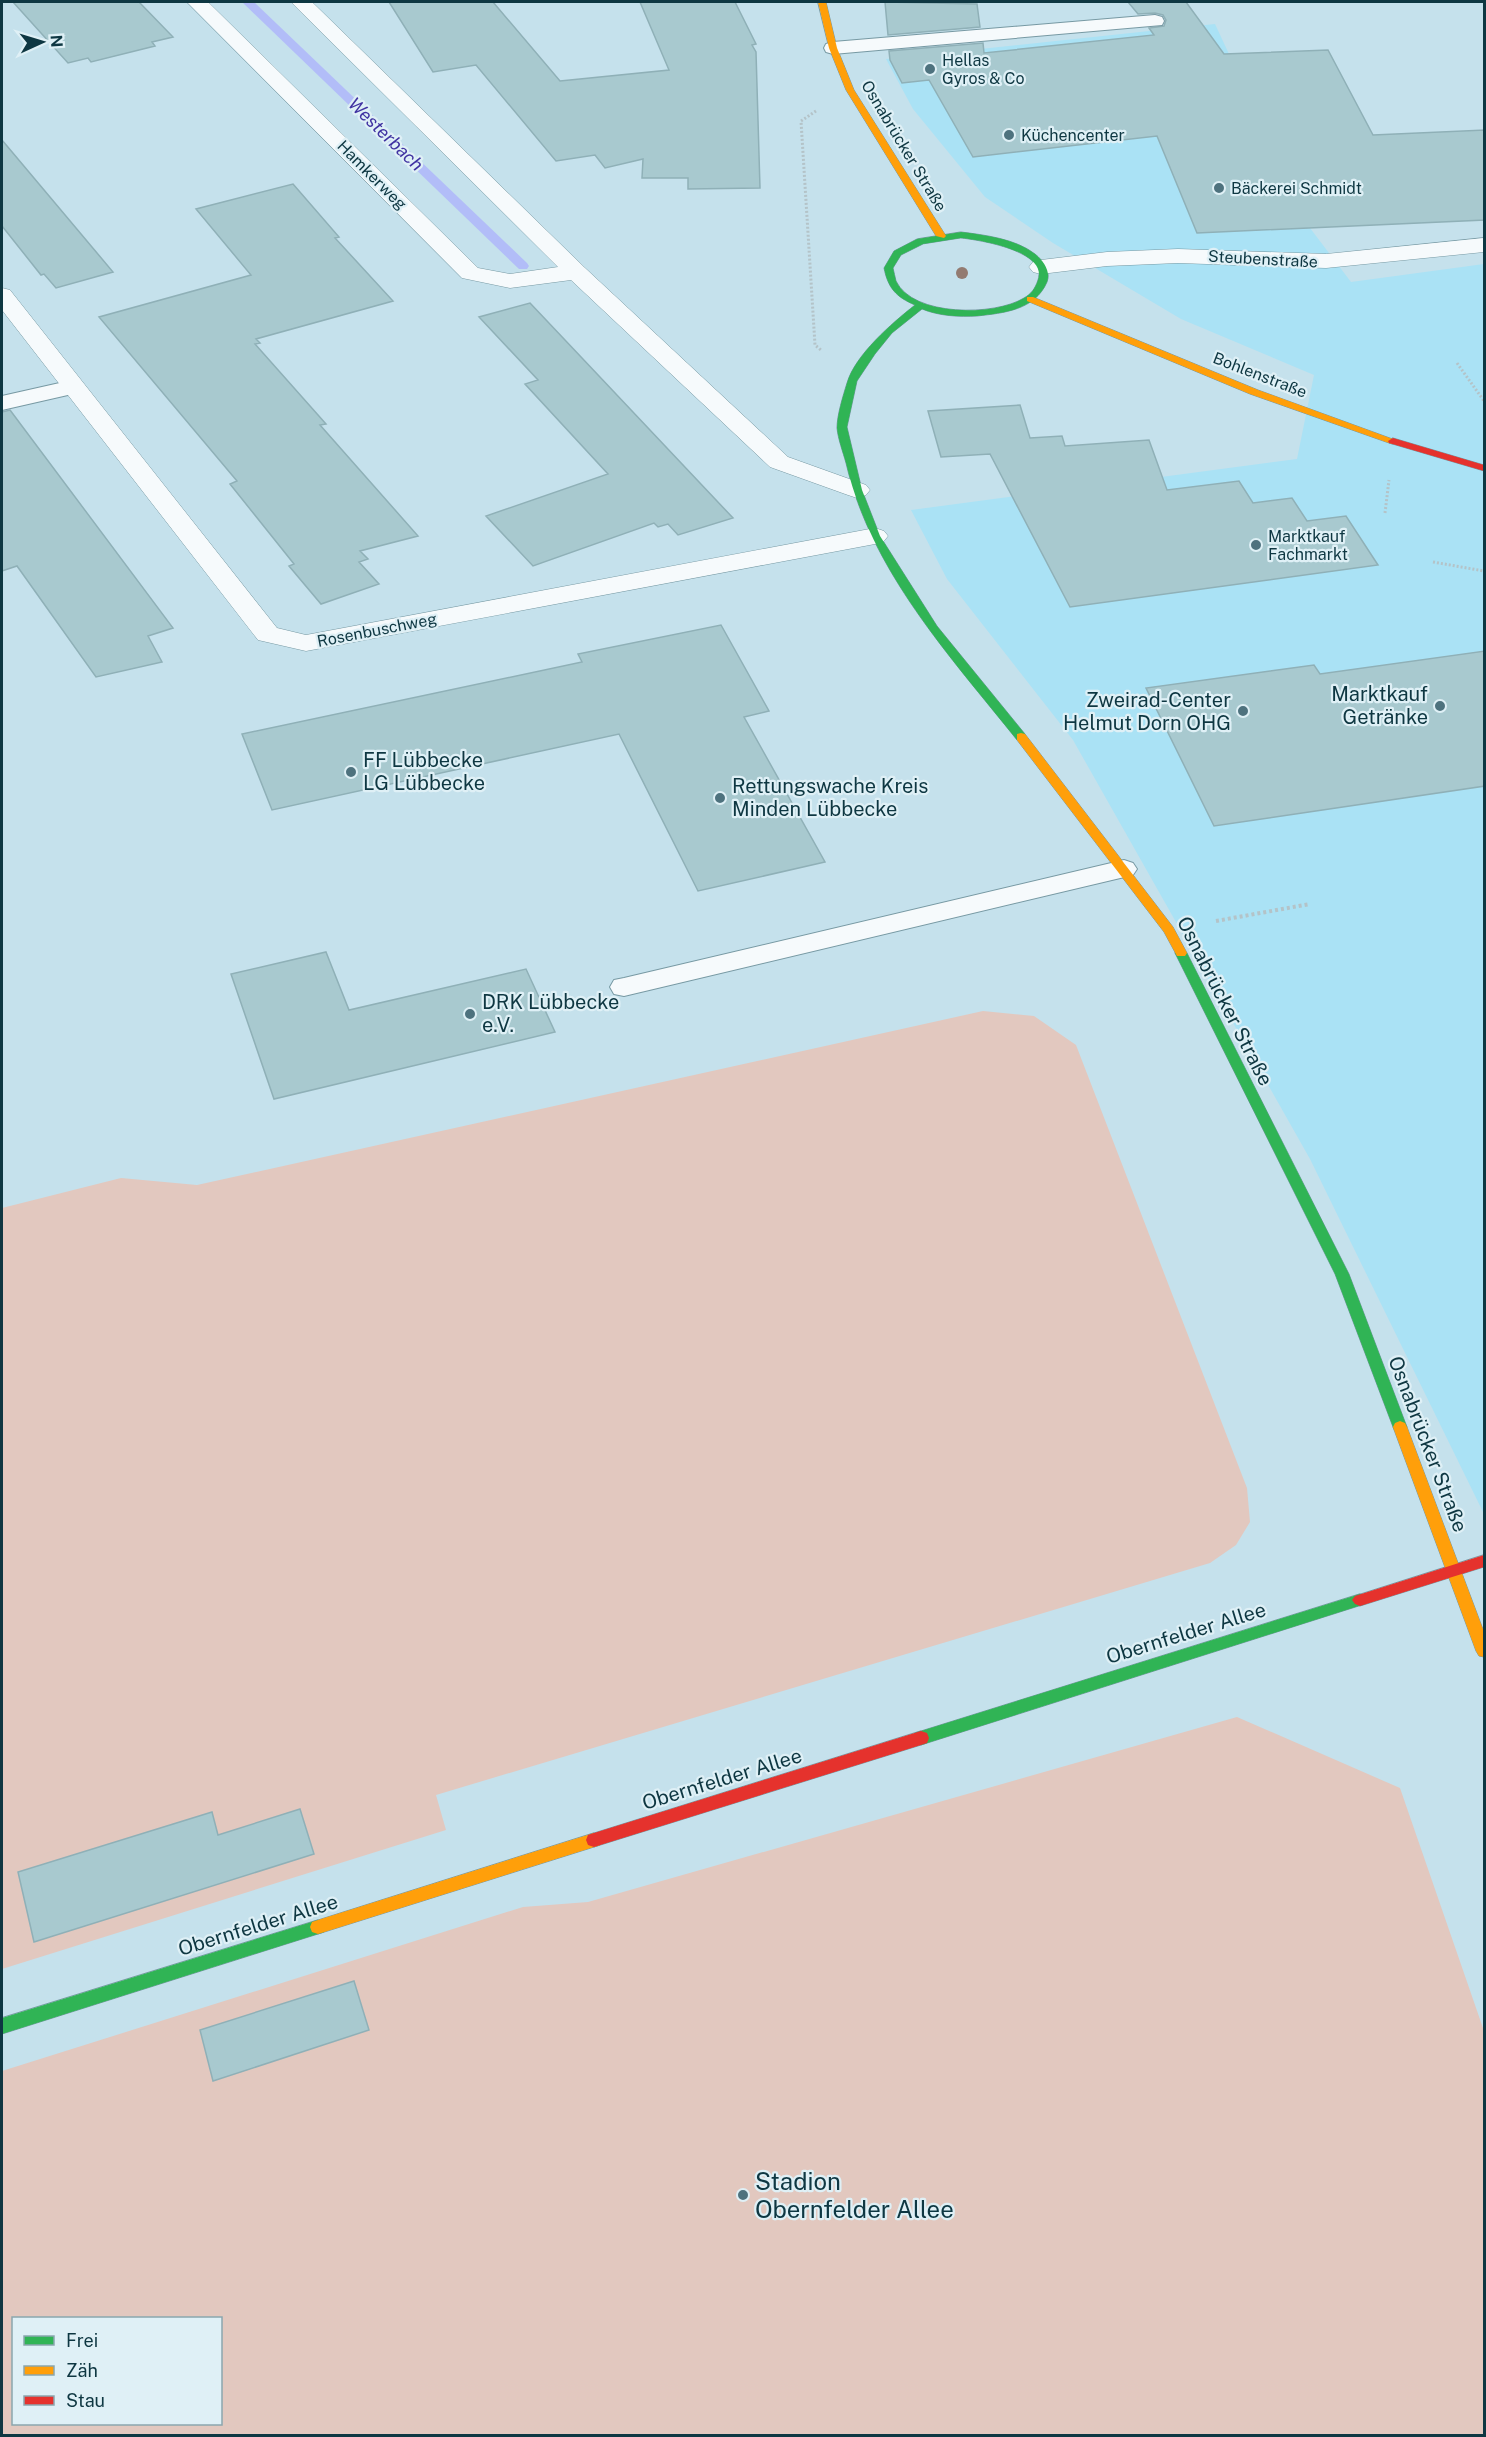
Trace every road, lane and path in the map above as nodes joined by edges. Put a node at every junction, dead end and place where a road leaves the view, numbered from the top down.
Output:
1 (197, 2) edge
2 (301, 2) edge
3 (822, 2) edge
4 (1155, 21) dead end
5 (833, 48) junction
6 (850, 90) junction
7 (941, 236) junction
8 (1485, 245) edge
9 (1041, 267) junction
10 (576, 272) junction
11 (2, 295) edge
12 (1030, 299) junction
13 (920, 306) junction
14 (1457, 363) dead end
15 (852, 381) junction
16 (73, 387) junction
17 (1485, 401) edge
18 (2, 403) edge
19 (1485, 468) edge
20 (857, 490) junction
21 (875, 536) junction
22 (1433, 562) dead end
23 (1485, 571) edge
24 (1124, 869) junction
25 (1310, 904) dead end
26 (1169, 930) junction
27 (624, 987) dead end
28 (1485, 1561) edge
29 (1454, 1569) junction
30 (1485, 1651) edge
31 (2, 2026) edge

1 - 10 street, Hamkerweg
2 - 10 street
3 - 5 street, Osnabrücker Straße
4 - 5 lane
5 - 6 street, Osnabrücker Straße
6 - 7 street, Osnabrücker Straße
6 - 15 path
7 - 9 street
7 - 13 street
8 - 9 street, Steubenstraße
9 - 12 street
10 - 20 street
11 - 16 street, Rosenbuschweg
12 - 13 street
12 - 19 street, Bohlenstraße
13 - 15 street, Osnabrücker Straße
14 - 17 path
15 - 20 street, Osnabrücker Straße
16 - 18 lane
16 - 21 street, Rosenbuschweg
20 - 21 street, Osnabrücker Straße
21 - 24 street, Osnabrücker Straße
22 - 23 path
24 - 26 street, Osnabrücker Straße
24 - 27 lane
25 - 26 path
26 - 29 street, Osnabrücker Straße
28 - 29 street, Obernfelder Allee
29 - 30 street, Osnabrücker Straße
29 - 31 street, Obernfelder Allee

